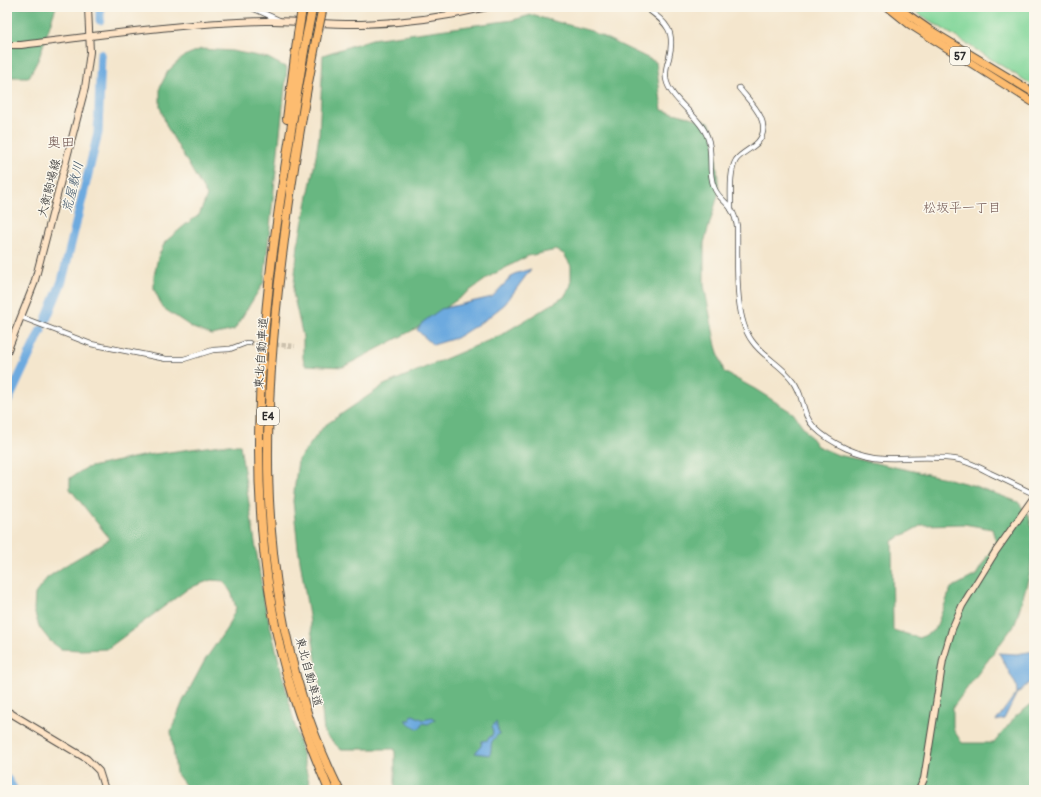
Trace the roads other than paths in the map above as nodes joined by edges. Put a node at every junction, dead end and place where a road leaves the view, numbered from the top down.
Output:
1 (88, 7) edge
2 (250, 7) edge
3 (447, 7) edge
4 (487, 7) edge
5 (645, 7) edge
6 (888, 7) edge
7 (897, 7) edge
8 (302, 8) edge
9 (312, 9) edge
10 (322, 9) edge
11 (452, 15) junction
12 (283, 21) junction
13 (90, 37) junction
14 (7, 45) edge
15 (739, 88) dead end
16 (1034, 93) edge
17 (1034, 103) edge
18 (280, 198) junction
19 (731, 209) junction
20 (21, 317) junction
21 (249, 343) tunnel mouth
22 (7, 352) edge
23 (1034, 494) edge
24 (1034, 497) edge
25 (7, 711) edge
26 (105, 790) edge
27 (329, 790) edge
28 (339, 790) edge
29 (919, 790) edge

1 - 13 street, 大衡駒場線
2 - 12 street
3 - 11 street
4 - 11 street
5 - 19 street
6 - 17 main road, 57
7 - 16 main road, 57
8 - 18 highway, bridge
9 - 18 highway, 東北自動車道 / E4, bridge
10 - 28 highway, 東北自動車道 / E4, bridge
11 - 12 street
12 - 13 street
13 - 14 street
13 - 20 street, 大衡駒場線
15 - 19 street
18 - 27 highway, 東北自動車道 / E4
19 - 23 street
20 - 21 street
20 - 22 street, 大衡駒場線
24 - 29 street
25 - 26 street

